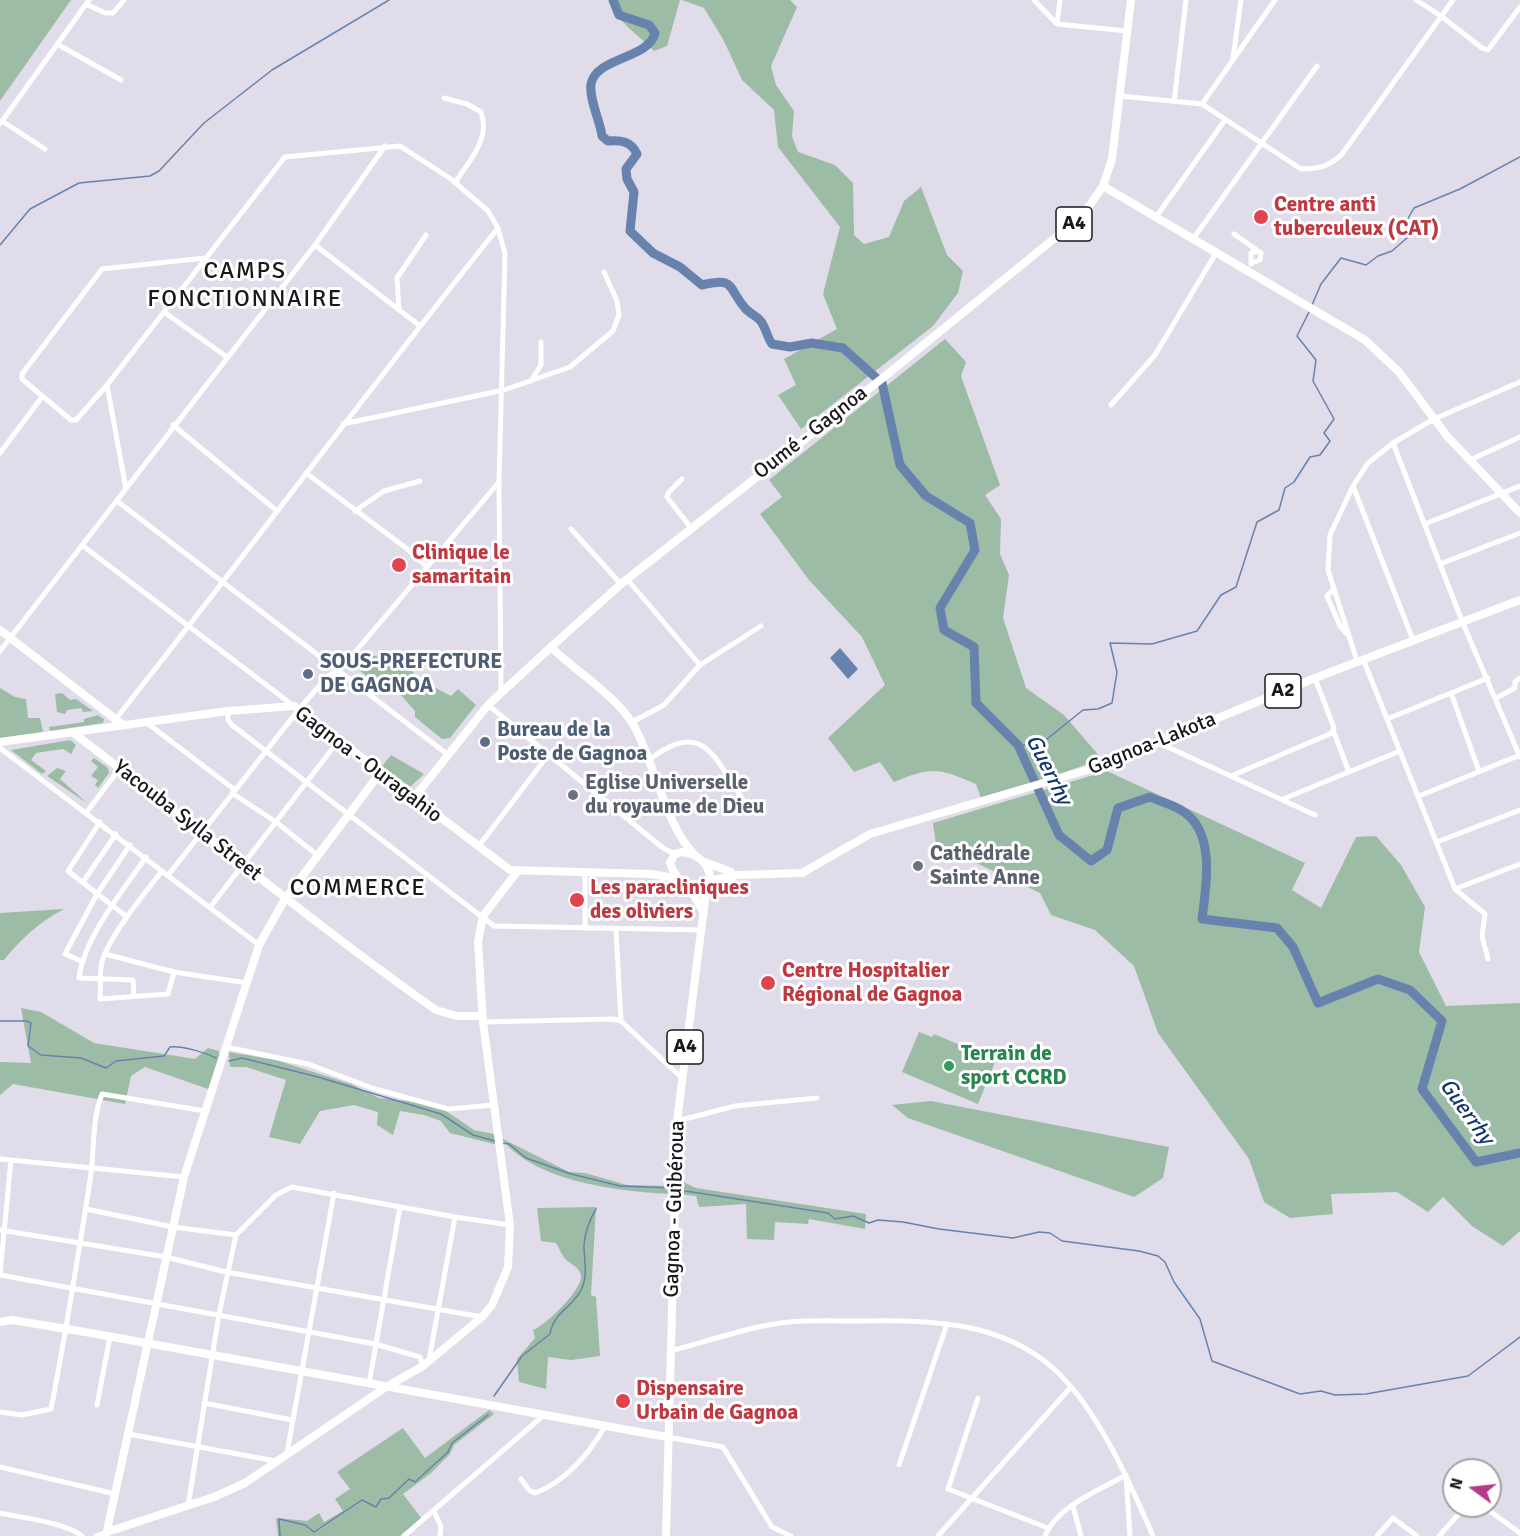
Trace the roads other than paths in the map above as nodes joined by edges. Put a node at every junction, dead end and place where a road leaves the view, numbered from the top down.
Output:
1 (124, 0) edge
2 (1034, 0) edge
3 (1060, 0) edge
4 (1131, 0) edge
5 (1186, 0) edge
6 (1241, 0) edge
7 (1275, 0) edge
8 (1416, 0) edge
9 (1453, 0) edge
10 (87, 2) edge
11 (1520, 8) edge
12 (1441, 16) junction
13 (1057, 24) junction
14 (1127, 31) junction
15 (57, 44) junction
16 (1233, 61) junction
17 (1317, 66) dead end
18 (121, 80) dead end
19 (1120, 96) junction
20 (444, 98) dead end
21 (1174, 102) junction
22 (1202, 105) junction
23 (1225, 120) junction
24 (1, 123) edge
25 (1261, 143) junction
26 (385, 146) junction
27 (45, 148) dead end
28 (455, 183) junction
29 (1103, 186) junction
30 (1156, 217) junction
31 (498, 228) junction
32 (1234, 234) dead end
33 (426, 235) dead end
34 (1193, 239) junction
35 (315, 245) junction
36 (1216, 253) junction
37 (205, 258) junction
38 (1248, 270) junction
39 (604, 272) dead end
40 (399, 310) junction
41 (164, 312) junction
42 (420, 326) junction
43 (541, 342) dead end
44 (227, 357) junction
45 (531, 381) junction
46 (1520, 382) edge
47 (107, 386) junction
48 (504, 390) junction
49 (42, 397) junction
50 (1112, 405) dead end
51 (1434, 419) junction
52 (343, 424) junction
53 (173, 425) junction
54 (1520, 437) edge
55 (1393, 443) junction
56 (0, 452) edge
57 (1470, 460) junction
58 (306, 473) junction
59 (682, 479) dead end
60 (420, 481) dead end
61 (499, 482) junction
62 (1353, 486) junction
63 (1520, 486) edge
64 (126, 489) junction
65 (1502, 493) junction
66 (117, 501) junction
67 (277, 511) junction
68 (355, 511) junction
69 (1520, 513) edge
70 (1425, 524) junction
71 (691, 528) junction
72 (571, 529) dead end
73 (1520, 533) edge
74 (82, 546) junction
75 (1440, 564) junction
76 (427, 567) junction
77 (624, 581) junction
78 (224, 582) junction
79 (1520, 600) edge
80 (1462, 621) junction
81 (189, 626) junction
82 (760, 626) dead end
83 (0, 630) edge
84 (10, 638) junction
85 (1413, 640) junction
86 (551, 647) junction
87 (0, 651) edge
88 (1360, 660) junction
89 (700, 666) junction
90 (339, 669) junction
91 (1315, 678) junction
92 (1488, 678) junction
93 (1520, 678) edge
94 (501, 691) junction
95 (1451, 693) junction
96 (1496, 698) junction
97 (488, 705) junction
98 (297, 707) junction
99 (228, 711) junction
100 (1387, 719) junction
101 (115, 720) junction
102 (632, 722) junction
103 (147, 723) junction
104 (123, 725) junction
105 (1333, 730) junction
106 (72, 732) junction
107 (339, 740) junction
108 (0, 742) edge
109 (1158, 742) junction
110 (0, 748) edge
111 (266, 751) junction
112 (1400, 751) junction
113 (447, 754) junction
114 (549, 754) junction
115 (1520, 756) edge
116 (649, 760) junction
117 (120, 768) junction
118 (1479, 771) junction
119 (1349, 772) junction
120 (380, 773) junction
121 (1231, 776) junction
122 (306, 782) junction
123 (234, 792) junction
124 (1419, 796) junction
125 (413, 799) junction
126 (1282, 799) junction
127 (747, 805) dead end
128 (1520, 810) edge
129 (86, 813) junction
130 (347, 815) junction
131 (1315, 815) dead end
132 (100, 822) junction
133 (276, 822) junction
134 (202, 831) junction
135 (116, 834) junction
136 (679, 837) junction
137 (1437, 842) junction
138 (130, 845) junction
139 (478, 847) junction
140 (317, 855) junction
141 (146, 857) junction
142 (698, 857) junction
143 (672, 859) junction
144 (244, 863) junction
145 (1520, 864) edge
146 (162, 871) junction
147 (517, 872) junction
148 (585, 873) junction
149 (169, 874) junction
150 (651, 874) junction
151 (747, 874) junction
152 (680, 879) junction
153 (83, 882) junction
154 (708, 883) junction
155 (689, 886) junction
156 (1455, 889) junction
157 (97, 894) junction
158 (285, 899) junction
159 (113, 905) junction
160 (211, 906) junction
161 (705, 913) junction
162 (483, 916) junction
163 (128, 917) junction
164 (585, 928) junction
165 (616, 930) junction
166 (703, 930) junction
167 (259, 945) junction
168 (105, 954) junction
169 (1488, 959) dead end
170 (81, 961) junction
171 (174, 972) junction
172 (101, 980) junction
173 (247, 983) junction
174 (134, 996) junction
175 (483, 1019) junction
176 (621, 1021) junction
177 (226, 1047) junction
178 (681, 1077) junction
179 (817, 1098) dead end
180 (494, 1105) junction
181 (205, 1111) junction
182 (676, 1121) junction
183 (0, 1160) edge
184 (11, 1160) junction
185 (92, 1167) junction
186 (184, 1177) junction
187 (334, 1193) junction
188 (400, 1207) junction
189 (86, 1209) junction
190 (454, 1217) junction
191 (510, 1225) junction
192 (173, 1227) junction
193 (2, 1230) edge
194 (236, 1235) junction
195 (80, 1242) junction
196 (166, 1257) junction
197 (226, 1272) junction
198 (0, 1274) edge
199 (317, 1286) junction
200 (73, 1289) junction
201 (383, 1298) junction
202 (156, 1302) junction
203 (439, 1309) junction
204 (219, 1314) junction
205 (482, 1317) junction
206 (0, 1322) edge
207 (947, 1324) junction
208 (66, 1330) junction
209 (308, 1331) junction
210 (110, 1337) junction
211 (147, 1344) junction
212 (375, 1344) junction
213 (670, 1351) junction
214 (213, 1355) junction
215 (426, 1363) junction
216 (301, 1371) junction
217 (369, 1384) junction
218 (386, 1387) junction
219 (1070, 1388) junction
220 (978, 1398) dead end
221 (204, 1403) junction
222 (97, 1405) dead end
223 (0, 1412) edge
224 (544, 1415) junction
225 (292, 1420) junction
226 (605, 1426) junction
227 (128, 1434) junction
228 (667, 1437) junction
229 (196, 1446) junction
230 (287, 1453) junction
231 (276, 1461) junction
232 (899, 1465) dead end
233 (1, 1467) edge
234 (1126, 1475) junction
235 (0, 1476) edge
236 (521, 1479) dead end
237 (115, 1494) junction
238 (972, 1497) junction
239 (188, 1506) junction
240 (1073, 1506) junction
241 (434, 1511) junction
242 (0, 1513) edge
243 (1455, 1518) edge
244 (1499, 1518) edge
245 (1048, 1528) junction
246 (1520, 1533) edge
247 (106, 1534) edge
248 (941, 1535) edge
249 (82, 1536) edge
250 (96, 1536) edge
251 (404, 1536) edge
252 (440, 1536) edge
253 (666, 1536) edge
254 (791, 1536) edge
255 (1045, 1536) edge
256 (1081, 1536) edge
257 (1130, 1536) edge
258 (1153, 1536) edge
259 (1377, 1536) edge
260 (1417, 1536) edge
261 (1439, 1536) edge

1 - 10 street
2 - 13 street
3 - 13 street
4 - 14 main road, Oumé - Gagnoa / A4
5 - 21 street
6 - 16 street
7 - 16 street
8 - 12 street
9 - 12 street
10 - 15 street
11 - 12 street
12 - 25 street
13 - 14 street
14 - 19 main road, Oumé - Gagnoa / A4
15 - 18 street
15 - 24 street
16 - 22 street
17 - 25 street
19 - 21 street
19 - 29 main road, Oumé - Gagnoa / A4
20 - 28 street
21 - 22 street
22 - 23 street
23 - 25 street
23 - 30 street
24 - 27 street
25 - 34 street
26 - 28 street
26 - 35 street
26 - 37 street
28 - 31 street
29 - 30 street
29 - 71 main road, Oumé - Gagnoa / A4
30 - 34 street
31 - 42 street
31 - 48 street
32 - 38 street
33 - 40 street
34 - 36 street
35 - 40 street
35 - 44 street
36 - 38 street
36 - 50 street
37 - 41 street
37 - 49 street
38 - 51 street
39 - 45 street
40 - 42 street
41 - 44 street
41 - 47 street
42 - 52 street
43 - 45 street
44 - 53 street
45 - 48 street
46 - 51 street
47 - 49 street
47 - 64 street
48 - 52 street
48 - 61 street
49 - 56 street
51 - 55 street
51 - 57 street
52 - 58 street
53 - 64 street
53 - 67 street
54 - 57 street
55 - 62 street
55 - 70 street
57 - 65 street
58 - 67 street
58 - 68 street
59 - 71 street
60 - 68 street
61 - 76 street
61 - 94 street
62 - 85 street
62 - 88 street
63 - 65 street
64 - 66 street
65 - 69 street
65 - 70 street
66 - 74 street
66 - 78 street
67 - 78 street
68 - 76 street
70 - 75 street
71 - 77 main road, Oumé - Gagnoa / A4
72 - 77 street
73 - 75 street
74 - 81 street
74 - 84 street
75 - 80 street
76 - 90 street
77 - 86 main road, Oumé - Gagnoa / A4
77 - 89 street
78 - 81 street
78 - 90 street
79 - 80 main road, Gagnoa-Lakota / A2
80 - 85 main road, Gagnoa-Lakota / A2
80 - 92 street
81 - 98 street
81 - 101 street
82 - 89 street
83 - 84 street
84 - 87 street
84 - 101 street
85 - 88 main road, Gagnoa-Lakota / A2
86 - 94 street
86 - 102 main road
88 - 91 main road, Gagnoa-Lakota / A2
88 - 100 street
89 - 102 street
90 - 98 street
90 - 113 street
91 - 105 street
91 - 109 main road, Gagnoa-Lakota / A2
92 - 95 street
92 - 96 street
93 - 96 street
94 - 97 street
95 - 100 street
95 - 118 street
96 - 115 street
97 - 113 street
97 - 114 street
98 - 99 street, Gagnoa - Ouragahio
98 - 107 street, Gagnoa - Ouragahio
98 - 111 street
99 - 103 street, Gagnoa - Ouragahio
99 - 111 street
100 - 112 street
101 - 104 street
102 - 116 main road
103 - 104 street, Gagnoa - Ouragahio
103 - 123 street
104 - 106 street, Gagnoa - Ouragahio
105 - 119 street
105 - 121 street
106 - 108 street, Gagnoa - Ouragahio
106 - 117 street, Yacouba Sylla Street
107 - 120 street, Gagnoa - Ouragahio
107 - 122 street
109 - 121 street
109 - 151 main road, Gagnoa-Lakota / A2
110 - 129 street
111 - 122 street
111 - 123 street
112 - 119 street
112 - 124 street
113 - 125 street
114 - 139 street
114 - 143 street
115 - 118 street
116 - 127 street
116 - 136 main road
117 - 129 street
117 - 134 street, Yacouba Sylla Street
118 - 124 street
119 - 126 street
120 - 125 street, Gagnoa - Ouragahio
120 - 130 street
121 - 126 street
122 - 130 street
122 - 133 street
123 - 133 street
123 - 134 street
124 - 137 street
125 - 139 street, Gagnoa - Ouragahio
126 - 131 street
128 - 137 street
129 - 132 street
130 - 140 street
130 - 162 street
132 - 135 street
132 - 153 street
133 - 140 street
133 - 144 street
134 - 144 street, Yacouba Sylla Street
134 - 149 street
135 - 138 street
135 - 153 street
136 - 142 main road
136 - 143 main road
137 - 156 street
138 - 141 street
138 - 157 street
139 - 147 street, Gagnoa - Ouragahio
140 - 158 street
141 - 146 street
141 - 159 street
142 - 143 main road
142 - 151 main road, Gagnoa-Lakota / A2
142 - 154 main road
143 - 150 street
143 - 152 main road
144 - 158 street, Yacouba Sylla Street
144 - 160 street
145 - 156 street
146 - 149 street
146 - 163 street
147 - 148 street
147 - 162 street
148 - 150 street
148 - 164 street
149 - 160 street
150 - 152 street
151 - 154 main road, Gagnoa-Lakota / A2
152 - 155 main road
153 - 157 street
154 - 155 main road
154 - 161 main road, Gagnoa - Guibéroua / A4
155 - 161 main road
156 - 169 street
157 - 159 street
157 - 170 street
158 - 167 street
158 - 175 street, Yacouba Sylla Street
159 - 163 street
159 - 170 street
160 - 167 street
161 - 166 main road, Gagnoa - Guibéroua / A4
162 - 164 street
162 - 175 street
163 - 168 street
164 - 165 street
165 - 166 street
165 - 176 street
166 - 178 main road, Gagnoa - Guibéroua / A4
167 - 173 street
168 - 171 street
168 - 172 street
170 - 172 street
171 - 173 street
171 - 174 street
172 - 174 street
172 - 174 street
173 - 177 street
175 - 176 street
175 - 180 street
176 - 178 street
177 - 180 street
177 - 181 street
178 - 182 main road, Gagnoa - Guibéroua / A4
179 - 182 street
180 - 191 street
181 - 185 street
181 - 186 street
182 - 213 main road, Gagnoa - Guibéroua / A4
183 - 184 street
184 - 185 street
184 - 193 street
185 - 186 street
185 - 189 street
186 - 192 street
187 - 188 street
187 - 194 street
187 - 199 street
188 - 190 street
188 - 201 street
189 - 192 street
189 - 195 street
190 - 191 street
190 - 203 street
191 - 205 street
192 - 194 street
192 - 196 street
193 - 195 street
193 - 198 street
194 - 197 street
195 - 196 street
195 - 200 street
196 - 197 street
196 - 202 street
197 - 199 street
197 - 204 street
198 - 200 street
199 - 201 street
199 - 209 street
200 - 202 street
200 - 208 street
201 - 203 street
201 - 212 street
202 - 204 street
202 - 211 street
203 - 205 street
203 - 215 street
204 - 209 street
204 - 214 street
205 - 215 street
206 - 208 street
207 - 213 street
207 - 219 street
207 - 232 street
208 - 210 street
208 - 223 street
209 - 212 street
209 - 216 street
210 - 211 street
210 - 222 street
211 - 214 street
211 - 227 street
212 - 215 street
212 - 217 street
213 - 228 main road, Gagnoa - Guibéroua / A4
214 - 216 street
214 - 221 street
215 - 218 street
216 - 217 street
216 - 225 street
217 - 218 street
218 - 224 street
218 - 230 street
219 - 234 street
219 - 238 street
220 - 238 street
221 - 225 street
221 - 229 street
224 - 226 street
224 - 241 street
225 - 230 street
226 - 228 street
226 - 236 street
227 - 229 street
227 - 237 street
228 - 253 main road, Gagnoa - Guibéroua / A4
228 - 254 street
229 - 231 street
229 - 239 street
230 - 231 street
231 - 239 street
233 - 235 street
233 - 237 street
234 - 240 street
234 - 257 street
234 - 258 street
237 - 247 street
238 - 245 street
238 - 248 street
239 - 247 street
240 - 245 street
240 - 256 street
241 - 251 street
241 - 252 street
242 - 249 street
243 - 261 street
244 - 246 street
245 - 255 street
247 - 250 street
259 - 260 street

